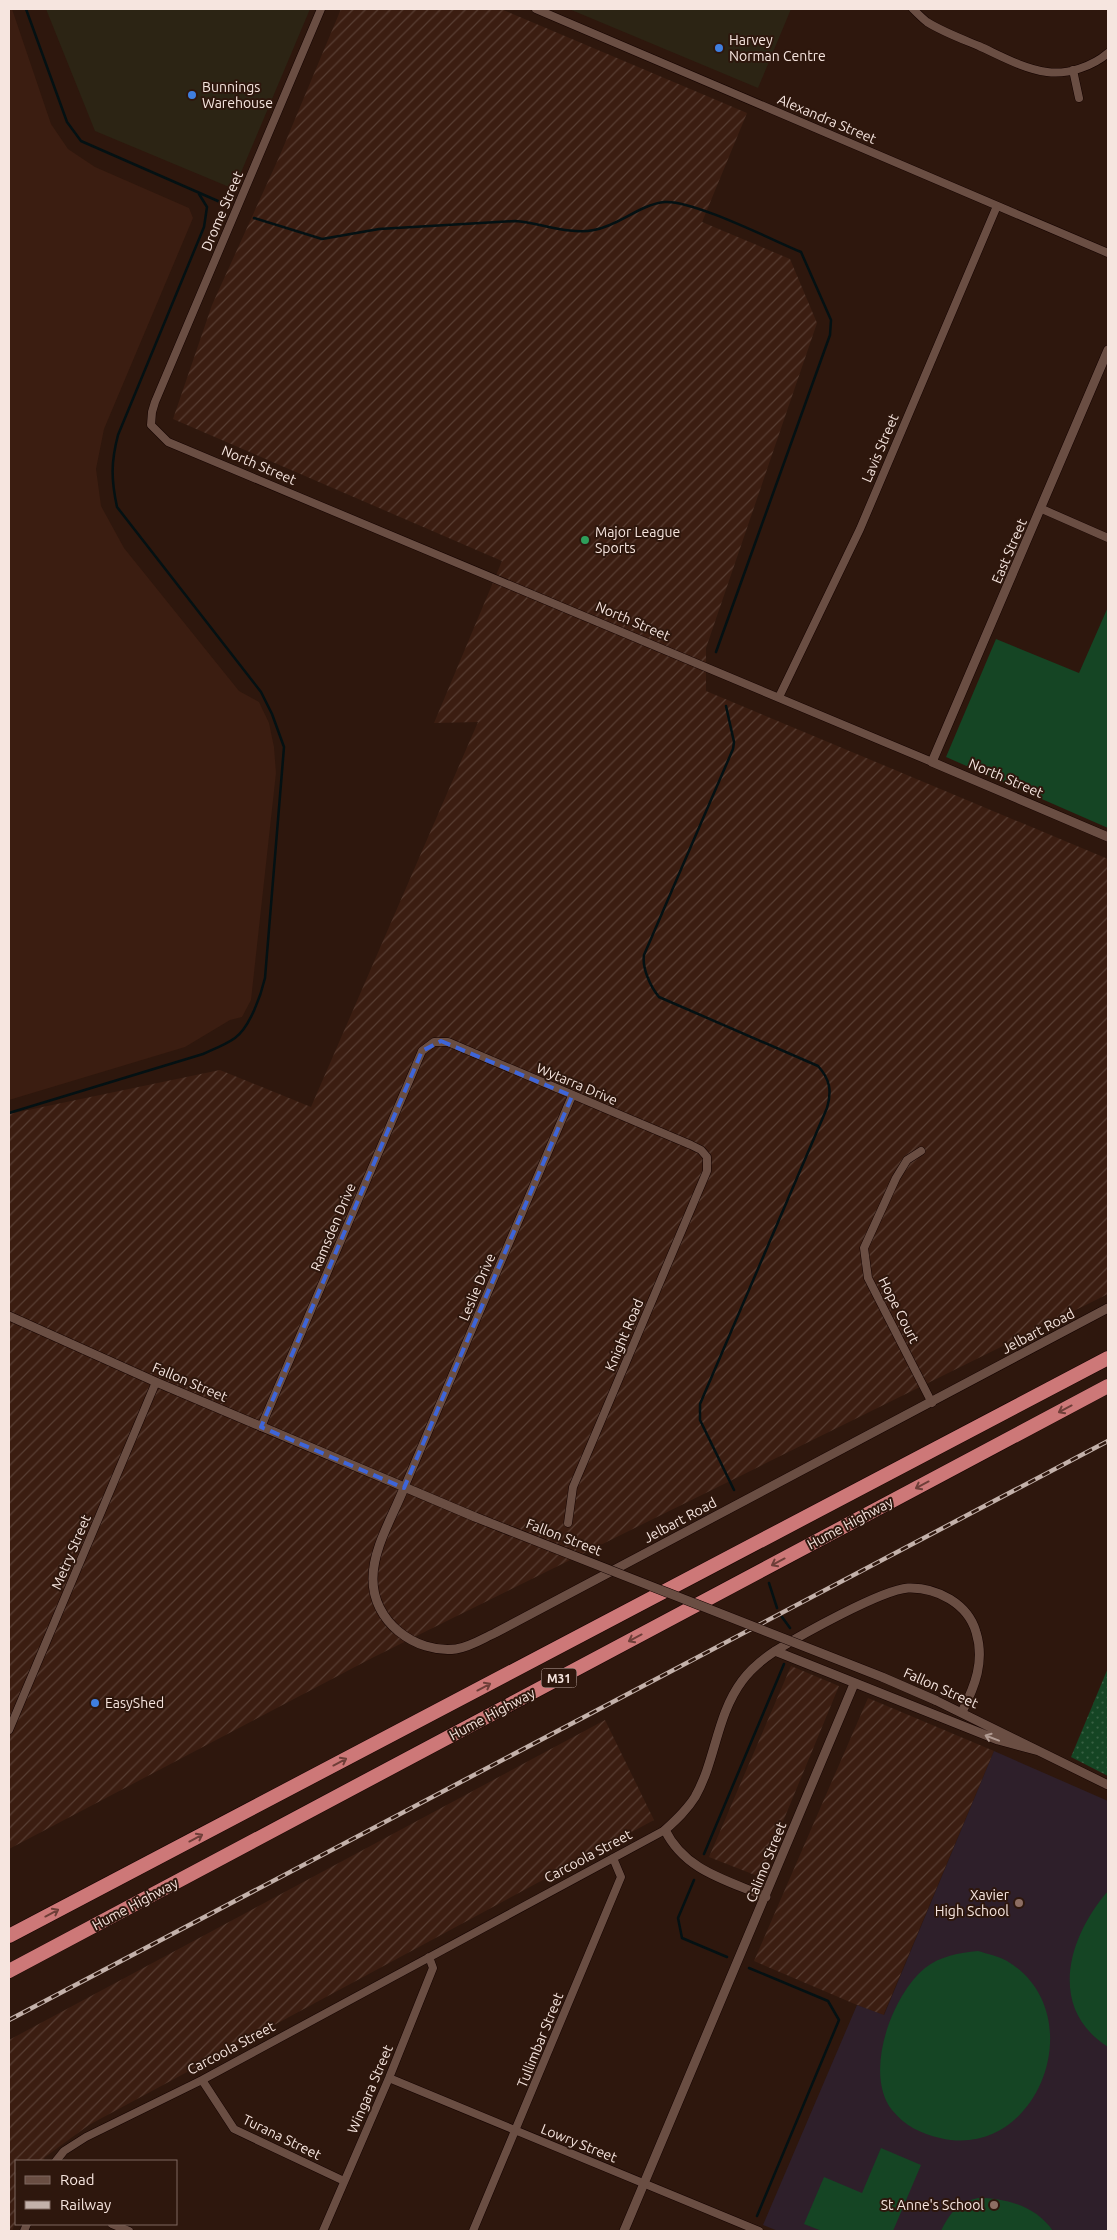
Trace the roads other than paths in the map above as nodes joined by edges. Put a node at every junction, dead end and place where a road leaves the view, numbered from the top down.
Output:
1 (321, 9) edge
2 (536, 9) edge
3 (913, 9) edge
4 (1108, 53) edge
5 (1073, 70) junction
6 (1079, 98) dead end
7 (997, 206) junction
8 (1108, 253) edge
9 (1108, 350) edge
10 (151, 425) joint
11 (1042, 509) junction
12 (1108, 538) edge
13 (779, 697) junction
14 (932, 762) junction
15 (1108, 837) edge
16 (434, 1042) joint
17 (572, 1096) junction
18 (921, 1151) dead end
19 (707, 1157) joint
20 (1108, 1308) edge
21 (9, 1316) edge
22 (1108, 1358) edge
23 (156, 1382) junction
24 (1108, 1386) edge
25 (932, 1403) junction
26 (262, 1427) junction
27 (404, 1488) junction
28 (568, 1523) dead end
29 (775, 1651) junction
30 (854, 1684) junction
31 (962, 1712) junction
32 (9, 1730) edge
33 (1039, 1751) junction
34 (1108, 1785) edge
35 (665, 1830) junction
36 (614, 1858) junction
37 (766, 1897) junction
38 (9, 1936) edge
39 (429, 1957) junction
40 (9, 1971) edge
41 (389, 2078) junction
42 (202, 2080) junction
43 (516, 2131) junction
44 (57, 2160) edge
45 (344, 2181) junction
46 (646, 2183) junction
47 (114, 2225) edge
48 (129, 2231) edge
49 (323, 2231) edge
50 (473, 2231) edge
51 (624, 2231) edge
52 (759, 2231) edge

1 - 10 street, Drome Street
2 - 7 street, Alexandra Street
3 - 5 street
4 - 5 street
5 - 6 street
7 - 8 street, Alexandra Street
7 - 13 street, Lavis Street
9 - 11 street, East Street
10 - 13 street, North Street
11 - 12 street
11 - 14 street, East Street
13 - 14 street, North Street
14 - 15 street, North Street
16 - 17 street, Wytarra Drive
16 - 26 street, Ramsden Drive
17 - 19 street, Wytarra Drive
17 - 27 street, Leslie Drive
18 - 25 street, Hope Court
19 - 28 street, Knight Road
20 - 25 street, Jelbart Road
21 - 23 street, Fallon Street
38 -> 22 highway, Hume Highway / M31
23 - 26 street, Fallon Street
23 - 32 street, Metry Street
24 -> 40 highway, Hume Highway / M31
25 - 27 street, Jelbart Road
26 - 27 street, Fallon Street
27 - 31 street, Fallon Street, bridge
29 - 30 street
29 - 31 street, Carcoola Street
29 - 35 street, Carcoola Street
33 -> 30 street
30 - 37 street, Calimo Street
31 - 33 street, Fallon Street
33 - 34 street, Fallon Street
35 - 36 street, Carcoola Street
35 - 37 street
36 - 39 street, Carcoola Street
36 - 43 street, Tullimbar Street
37 - 46 street, Calimo Street
39 - 41 street, Wingara Street
39 - 42 street, Carcoola Street
41 - 43 street, Lowry Street
41 - 45 street, Wingara Street
42 - 44 street, Carcoola Street
42 - 45 street, Turana Street
43 - 46 street, Lowry Street
43 - 50 street, Tullimbar Street
45 - 49 street, Wingara Street
46 - 51 street, Calimo Street
46 - 52 street, Lowry Street
47 - 48 street

